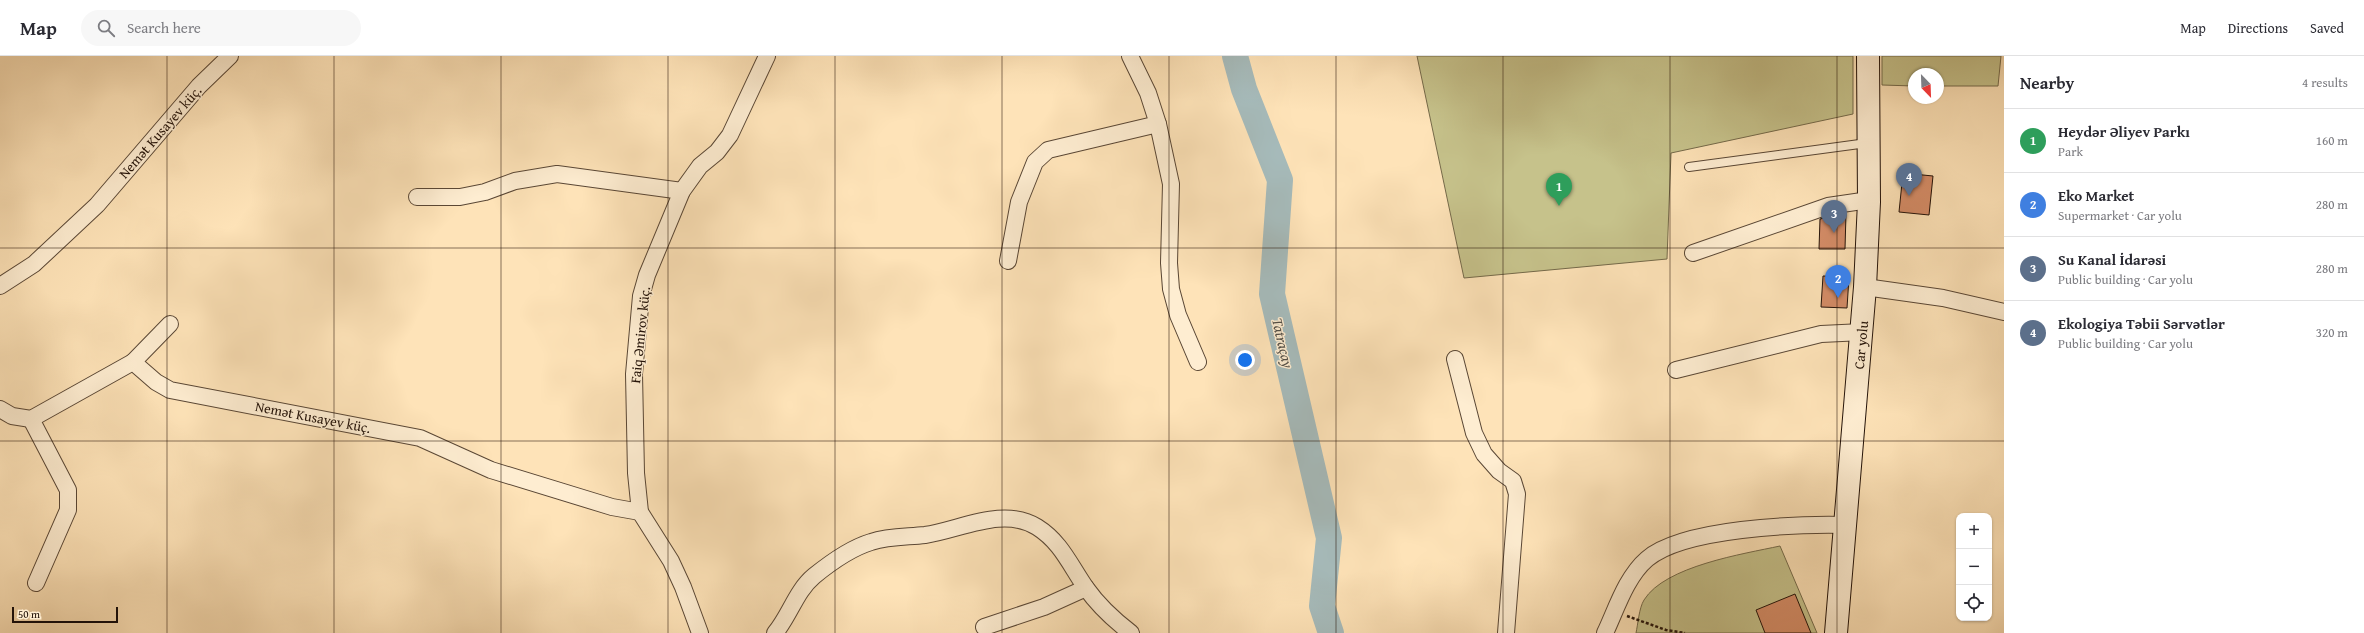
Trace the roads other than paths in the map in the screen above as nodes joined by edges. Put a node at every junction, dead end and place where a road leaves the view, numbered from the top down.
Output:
1 (230, 56) edge
2 (767, 56) edge
3 (1130, 56) edge
4 (1868, 56) edge
5 (1158, 124) junction
6 (1868, 142) junction
7 (1689, 167) dead end
8 (682, 191) junction
9 (417, 197) dead end
10 (1868, 200) junction
11 (1693, 253) dead end
12 (1008, 261) dead end
13 (0, 286) edge
14 (1865, 286) junction
15 (2004, 312) edge
16 (170, 324) dead end
17 (1863, 332) junction
18 (1455, 359) dead end
19 (133, 362) junction
20 (1198, 362) dead end
21 (1676, 370) dead end
22 (0, 409) edge
23 (32, 419) junction
24 (640, 512) junction
25 (1845, 525) junction
26 (36, 583) dead end
27 (1086, 588) junction
28 (984, 627) dead end
29 (700, 633) edge
30 (775, 633) edge
31 (1131, 633) edge
32 (1506, 633) edge
33 (1605, 633) edge
34 (1836, 633) edge

1 - 13 street, Nemət Kusayev küç.
2 - 8 street, Faiq Əmirov küç.
3 - 5 street
4 - 6 street, Car yolu
5 - 12 street
5 - 20 street
6 - 7 lane
6 - 10 street, Car yolu
8 - 9 street
8 - 24 street, Faiq Əmirov küç.
10 - 11 street
10 - 14 street, Car yolu
14 - 15 street
14 - 17 street, Car yolu
16 - 19 street
17 - 21 street
17 - 25 street, Car yolu
18 - 32 street
19 - 23 street
19 - 24 street, Nemət Kusayev küç.
22 - 23 street
23 - 26 street
24 - 29 street, Faiq Əmirov küç.
25 - 33 street
25 - 34 street, Car yolu
27 - 28 street
27 - 30 street
27 - 31 street

